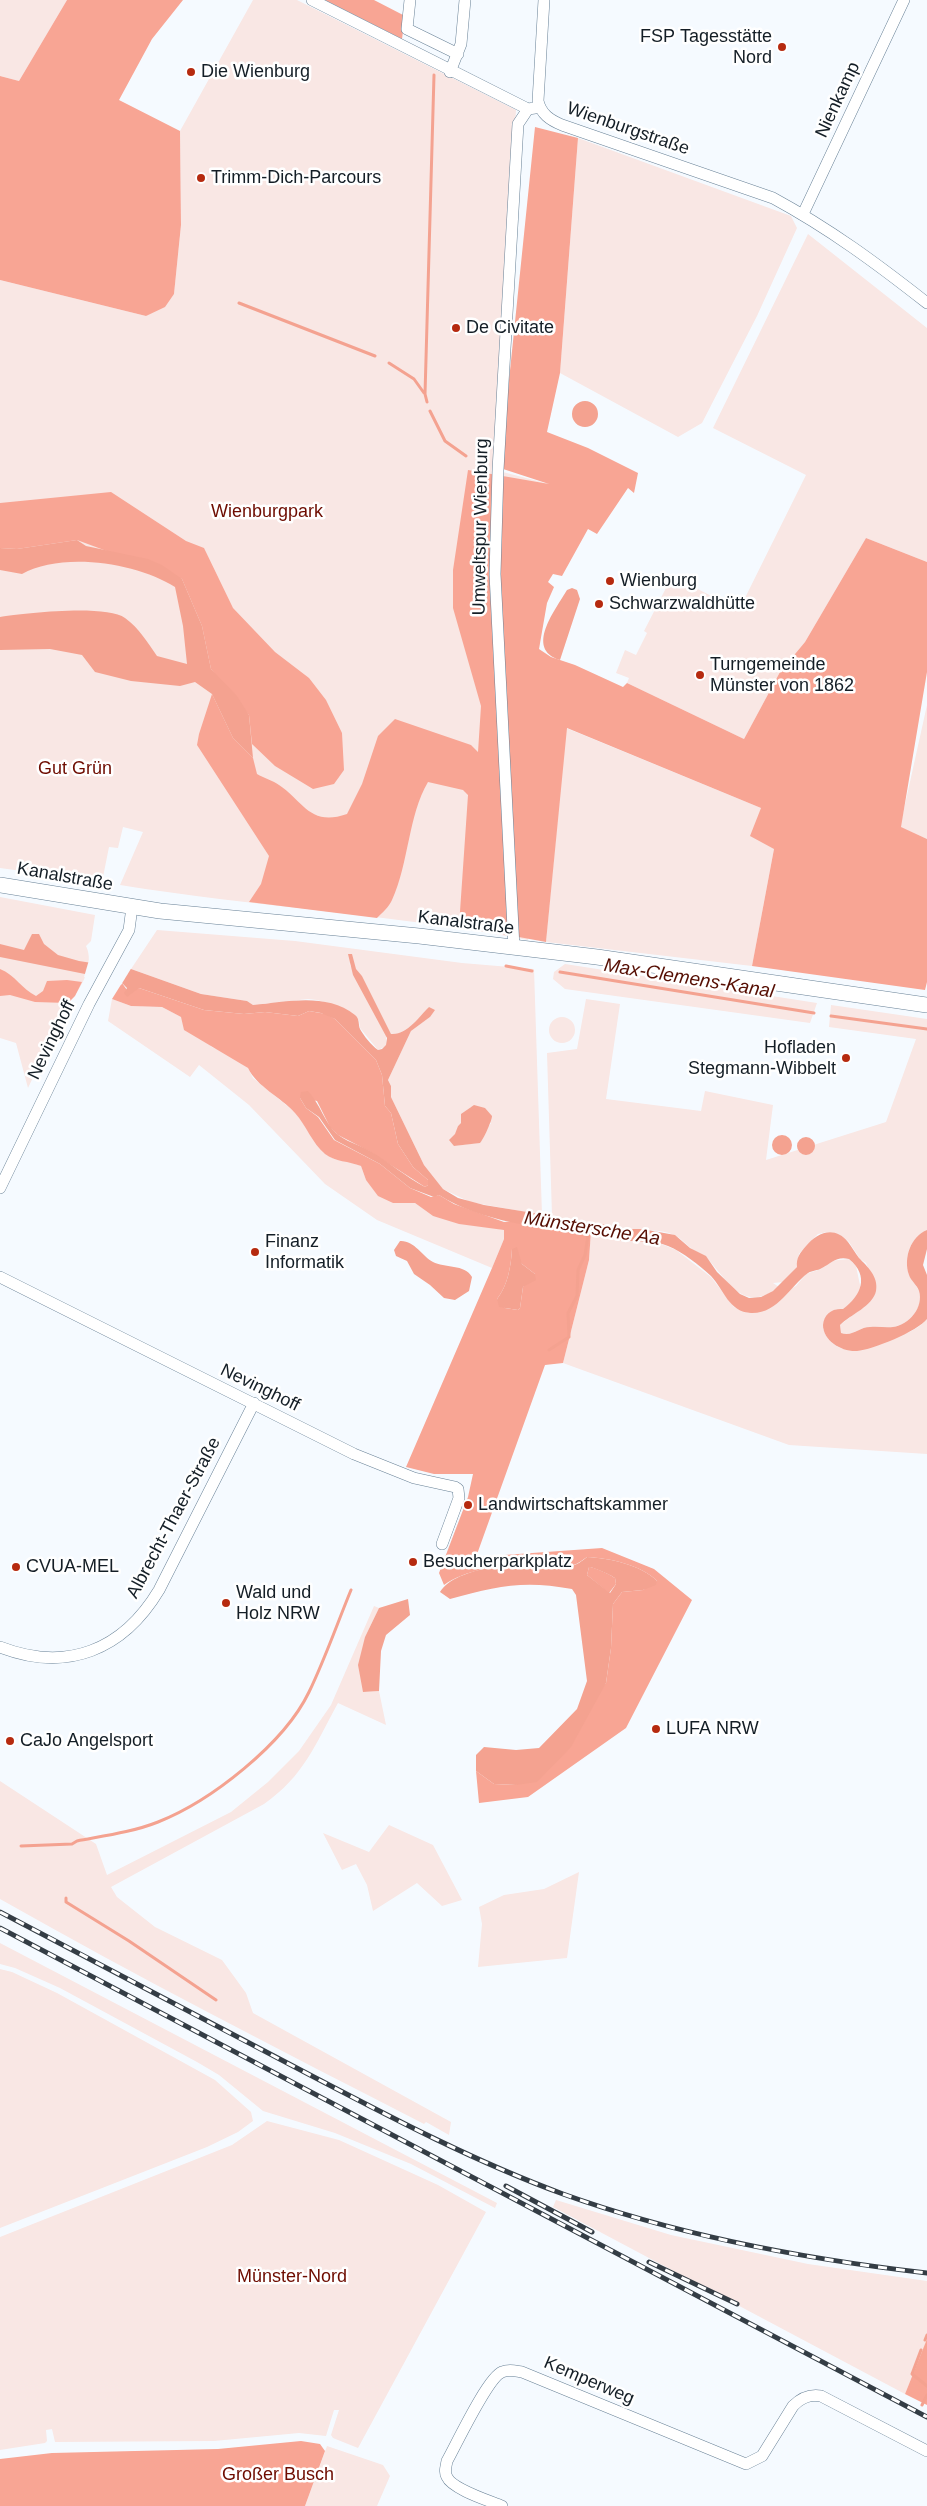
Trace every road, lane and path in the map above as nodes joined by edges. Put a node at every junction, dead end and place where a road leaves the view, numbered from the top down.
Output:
1 (312, 0) edge
2 (410, 0) edge
3 (466, 0) edge
4 (544, 0) edge
5 (904, 0) edge
6 (458, 54) junction
7 (450, 72) junction
8 (534, 108) junction
9 (803, 214) junction
10 (927, 303) edge
11 (0, 885) edge
12 (132, 907) junction
13 (514, 948) junction
14 (927, 1005) edge
15 (0, 1188) edge
16 (0, 1277) edge
17 (254, 1404) junction
18 (442, 1544) dead end
19 (0, 1647) edge
20 (927, 2451) edge
21 (502, 2506) edge

1 - 7 street, Wienburgstraße
2 - 6 street
3 - 6 street
4 - 8 street
5 - 9 street, Nienkamp
6 - 7 street
7 - 8 street, Wienburgstraße
8 - 9 street, Wienburgstraße
8 - 13 street, Umweltspur Wienburg
9 - 10 street, Wienburgstraße
11 - 12 main road, Kanalstraße
12 - 13 main road, Kanalstraße
12 - 15 street, Nevinghoff
13 - 14 main road, Kanalstraße
16 - 17 street, Nevinghoff
17 - 18 street, Nevinghoff
17 - 19 street, Albrecht-Thaer-Straße
20 - 21 street, Kemperweg

